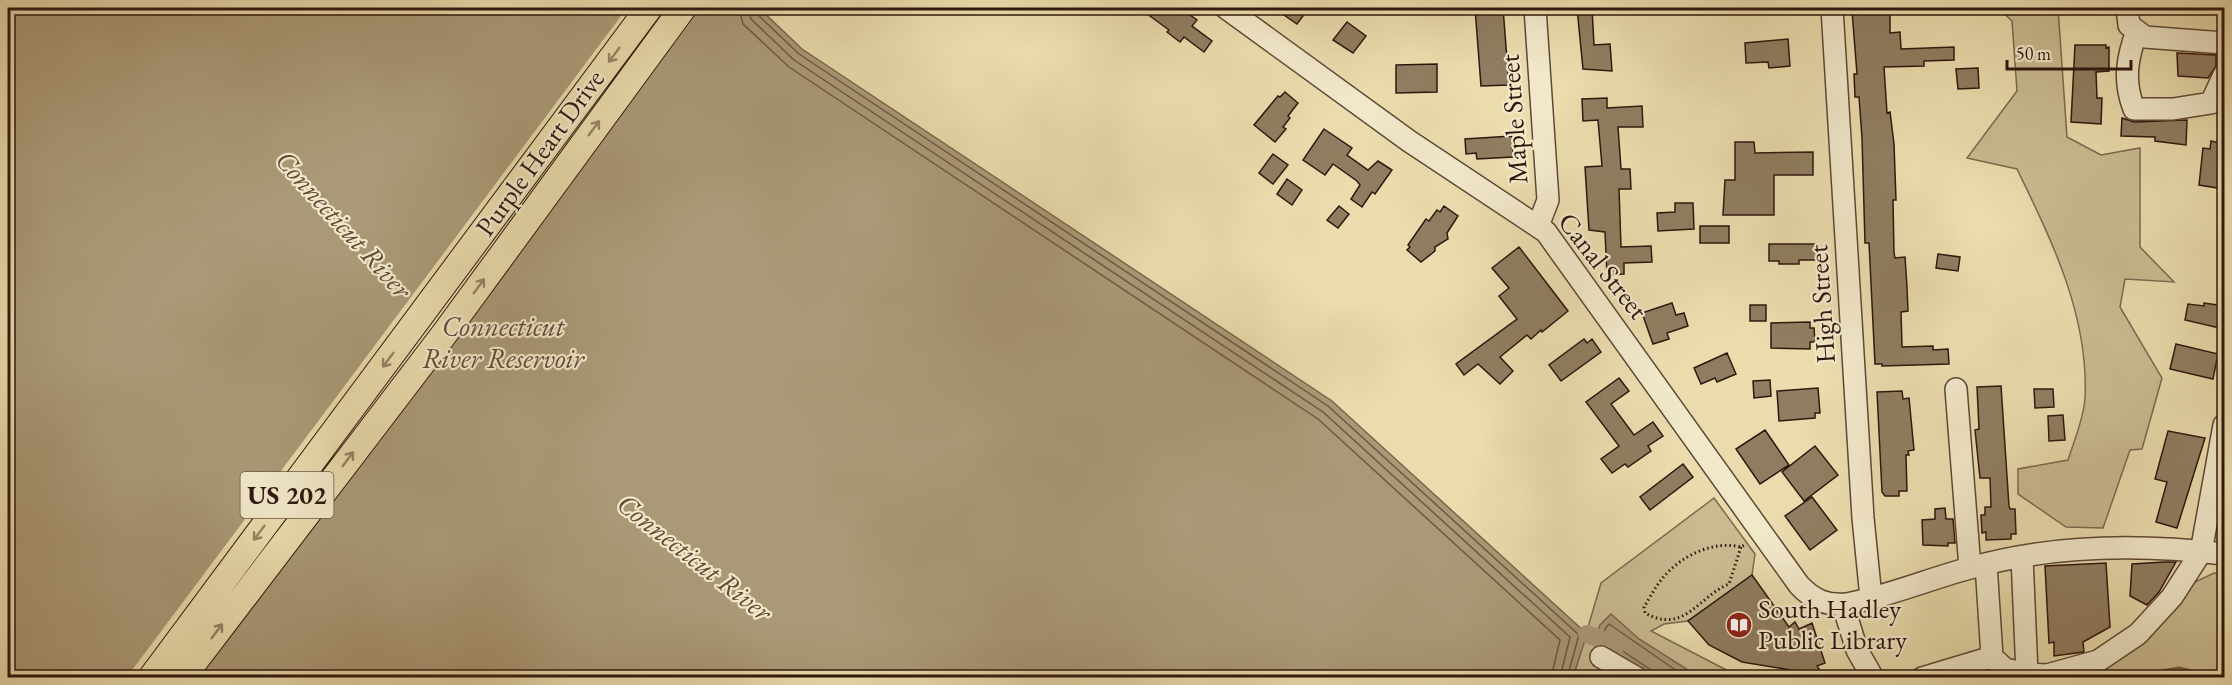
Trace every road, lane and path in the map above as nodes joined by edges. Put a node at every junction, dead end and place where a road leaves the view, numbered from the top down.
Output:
1 (649, 8) edge
2 (683, 8) edge
3 (1227, 8) edge
4 (1534, 8) edge
5 (1832, 8) edge
6 (2127, 8) edge
7 (2137, 31) junction
8 (2224, 43) edge
9 (2224, 75) edge
10 (1538, 226) junction
11 (1956, 389) dead end
12 (2224, 425) edge
13 (1750, 541) dead end
14 (1741, 547) junction
15 (2201, 552) junction
16 (2224, 554) edge
17 (2022, 557) junction
18 (1978, 566) junction
19 (1871, 598) junction
20 (1843, 605) junction
21 (1601, 657) dead end
22 (1992, 657) junction
23 (2085, 672) edge
24 (2027, 674) junction
25 (151, 678) edge
26 (182, 678) edge
27 (1637, 678) edge
28 (1873, 678) edge
29 (1922, 678) edge

1 -> 25 main road, Purple Heart Drive / US 202
26 -> 2 main road, Purple Heart Drive / US 202
3 - 10 street, Canal Street
4 - 10 street, Maple Street
5 - 19 street, High Street
6 - 7 street
7 - 8 street
7 - 9 street
10 - 20 street, Canal Street
11 - 18 street
12 - 15 street
13 - 14 path
14 - 14 path
15 - 16 street, Canal Street
15 - 17 street, Canal Street
15 - 23 street
17 - 18 street, Canal Street
17 - 24 street
18 - 19 street, Canal Street
18 - 22 street
19 - 20 street, Canal Street
20 - 28 street
21 - 27 street
22 - 24 street
22 - 29 street
23 - 24 street

